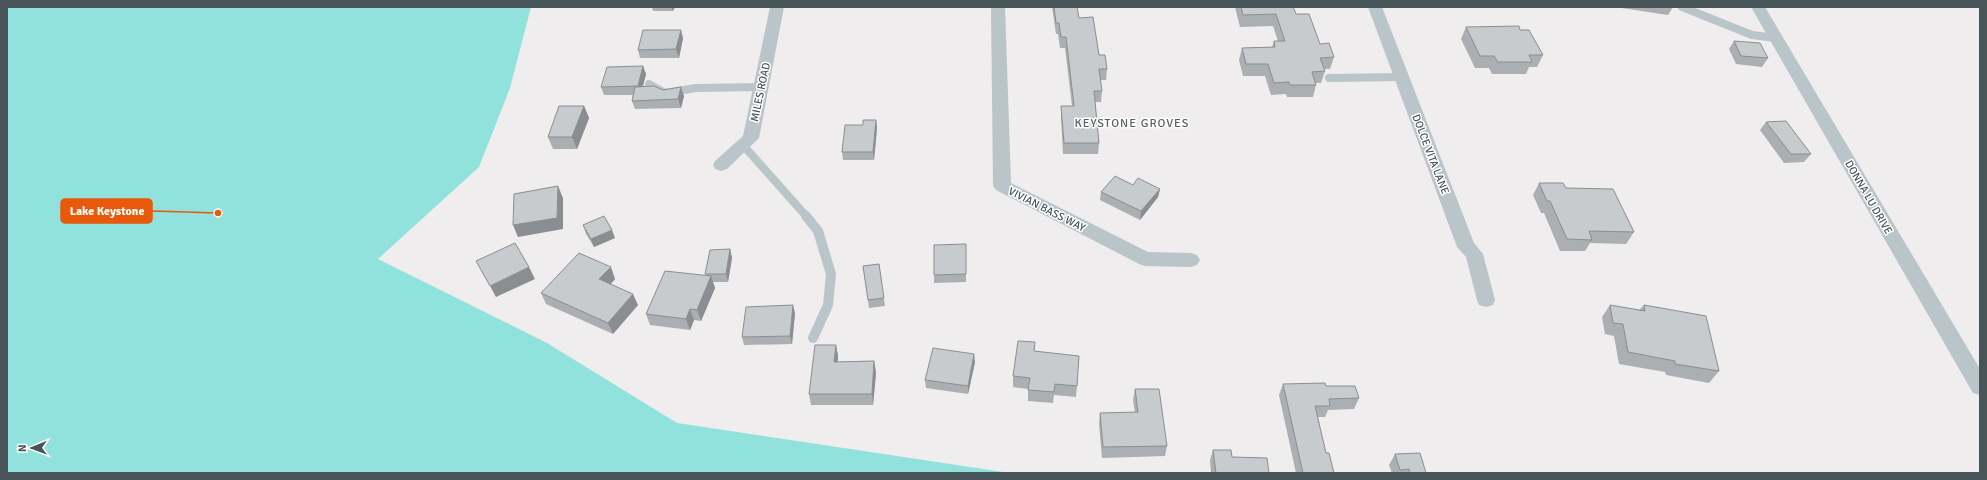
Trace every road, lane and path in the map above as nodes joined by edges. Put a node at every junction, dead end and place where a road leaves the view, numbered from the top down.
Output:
1 (778, 7) edge
2 (998, 7) edge
3 (1375, 7) edge
4 (1682, 7) edge
5 (1758, 7) edge
6 (1776, 38) junction
7 (1402, 77) junction
8 (1329, 78) dead end
9 (649, 84) dead end
10 (761, 87) junction
11 (743, 145) junction
12 (721, 165) dead end
13 (1191, 260) dead end
14 (1486, 300) dead end
15 (813, 338) dead end
16 (1980, 387) edge

1 - 10 street, MILES ROAD
2 - 13 street, VIVIAN BASS WAY
3 - 7 street, DOLCE VITA LANE
4 - 6 lane
5 - 6 street, DONNA LU DRIVE
6 - 16 street, DONNA LU DRIVE
7 - 8 lane
7 - 14 street, DOLCE VITA LANE
9 - 10 lane
10 - 11 street, MILES ROAD
11 - 12 street, MILES ROAD
11 - 15 lane

